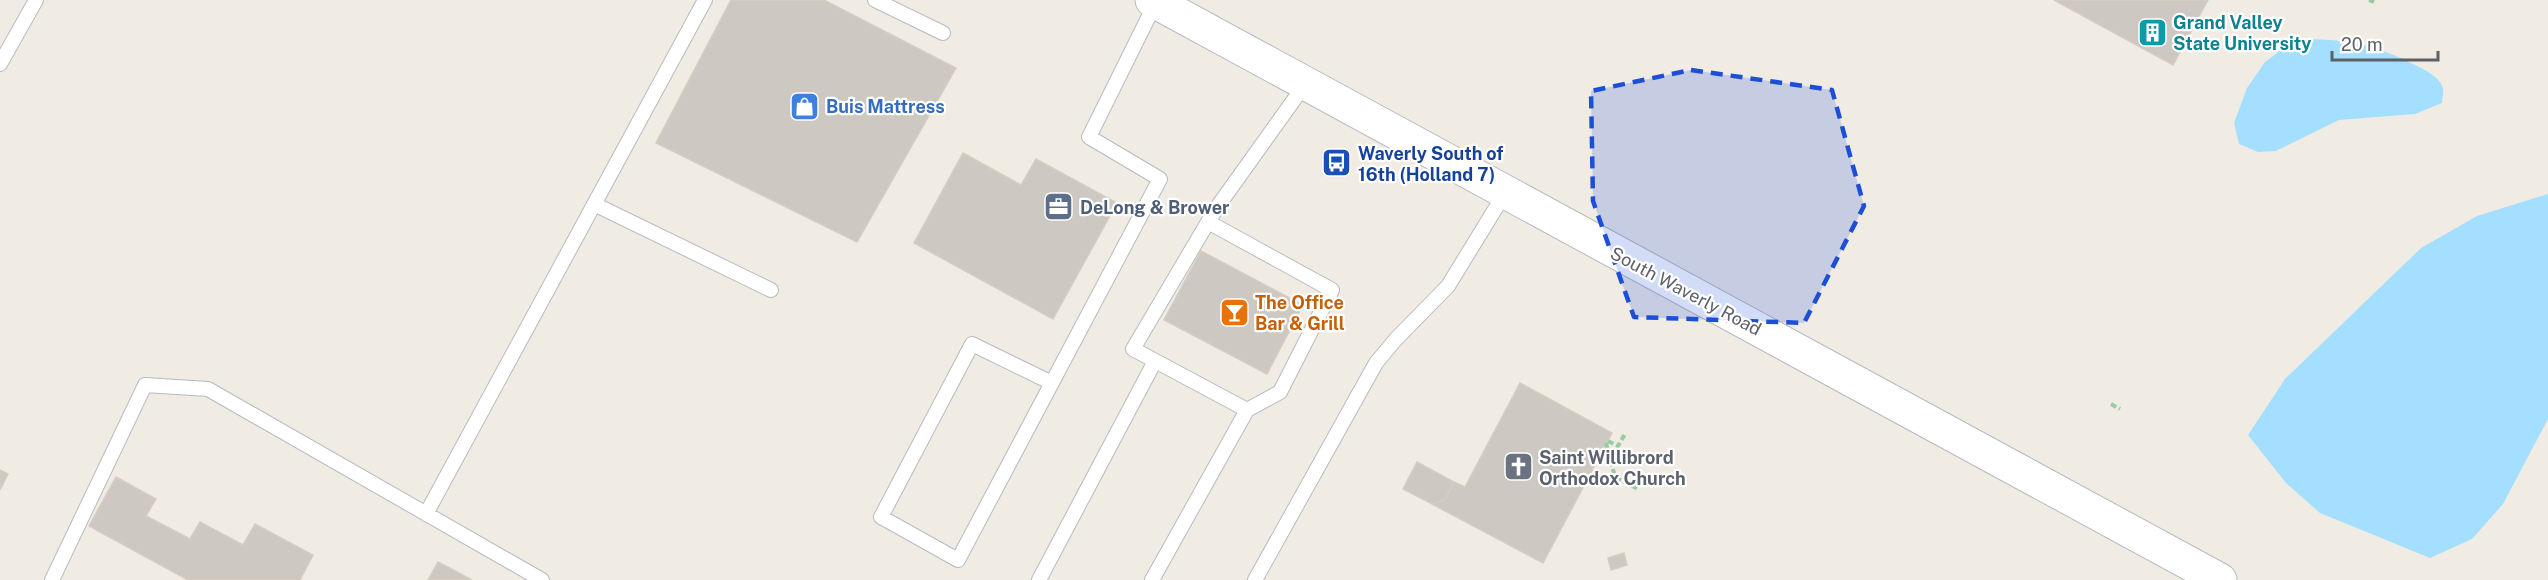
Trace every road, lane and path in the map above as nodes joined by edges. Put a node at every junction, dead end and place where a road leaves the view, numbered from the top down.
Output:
1 (36, 0) edge
2 (705, 0) edge
3 (875, 0) edge
4 (1154, 1) edge
5 (943, 33) dead end
6 (0, 64) edge
7 (1306, 83) junction
8 (1505, 193) junction
9 (594, 204) junction
10 (1208, 222) junction
11 (771, 290) dead end
12 (1155, 361) junction
13 (1052, 382) junction
14 (2110, 404) dead end
15 (2120, 409) dead end
16 (1247, 410) junction
17 (1625, 434) dead end
18 (1638, 489) dead end
19 (426, 514) junction
20 (52, 580) edge
21 (542, 580) edge
22 (1038, 580) edge
23 (1152, 580) edge
24 (1256, 580) edge
25 (2220, 580) edge

1 - 6 lane
2 - 9 lane
3 - 5 lane
4 - 7 main road, South Waverly Road
4 - 13 lane
7 - 8 main road, South Waverly Road
7 - 10 lane
8 - 24 lane
8 - 25 main road, South Waverly Road
9 - 11 lane
9 - 19 lane
10 - 12 lane
10 - 16 lane
12 - 16 lane
12 - 22 lane
13 - 13 lane
14 - 15 path
16 - 23 lane
17 - 18 path
19 - 20 lane
19 - 21 lane

